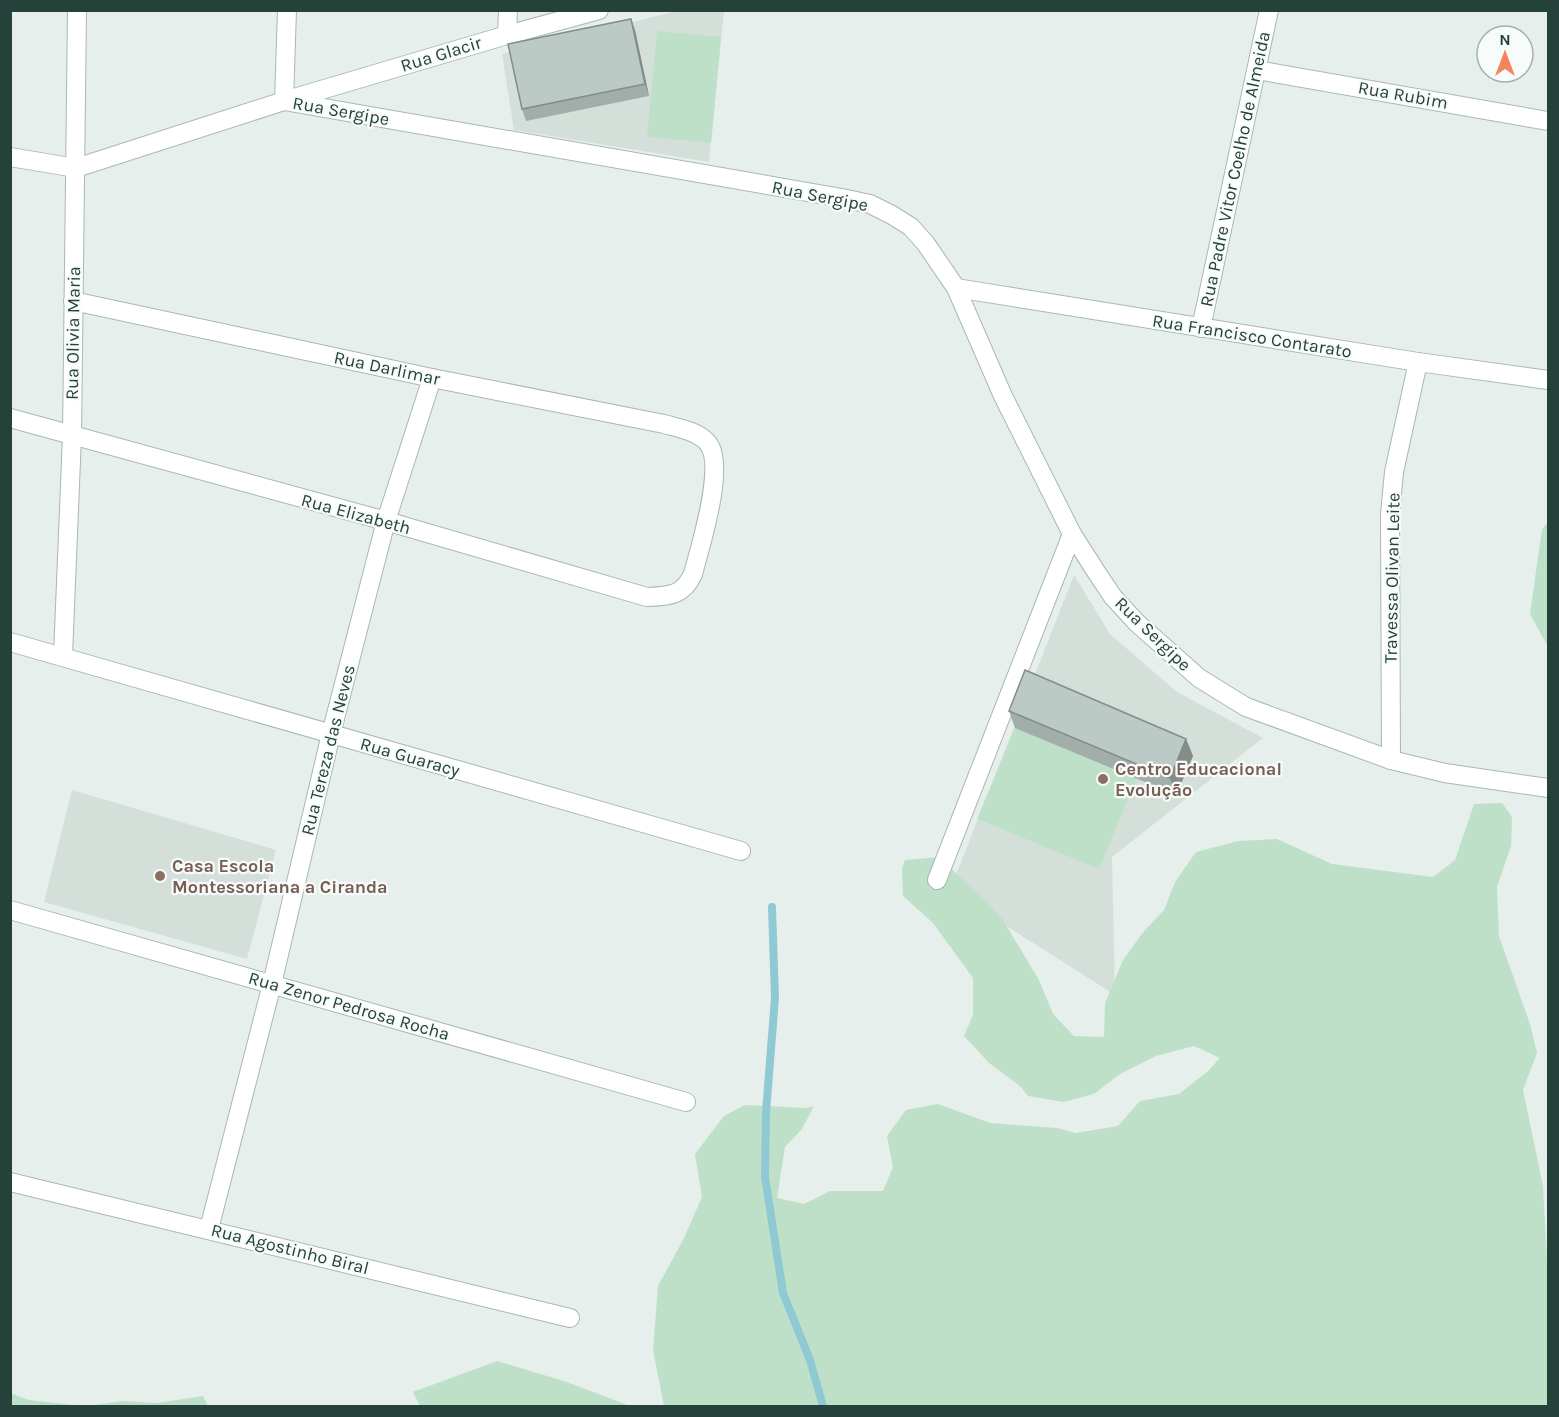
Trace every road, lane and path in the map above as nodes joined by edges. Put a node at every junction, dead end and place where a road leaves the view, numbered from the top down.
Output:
1 (77, 10) edge
2 (287, 10) edge
3 (508, 10) edge
4 (599, 10) edge
5 (1269, 10) edge
6 (507, 35) junction
7 (1257, 70) junction
8 (284, 101) junction
9 (1548, 121) edge
10 (10, 157) edge
11 (76, 168) junction
12 (956, 288) junction
13 (73, 301) junction
14 (1201, 328) junction
15 (1418, 362) junction
16 (432, 378) junction
17 (1548, 380) edge
18 (10, 418) edge
19 (72, 436) junction
20 (386, 521) junction
21 (1072, 534) junction
22 (693, 574) joint
23 (10, 642) edge
24 (63, 656) junction
25 (331, 734) junction
26 (1391, 760) junction
27 (1548, 788) edge
28 (741, 851) dead end
29 (937, 880) dead end
30 (10, 910) edge
31 (272, 984) junction
32 (687, 1102) dead end
33 (10, 1182) edge
34 (209, 1229) junction
35 (570, 1318) dead end

1 - 11 street, Rua Olivia Maria
2 - 8 street
3 - 6 street
4 - 6 street, Rua Glacir
5 - 7 street, Rua Padre Vitor Coelho de Almeida
6 - 8 street, Rua Glacir
7 - 9 street, Rua Rubim
7 - 14 street, Rua Padre Vitor Coelho de Almeida
8 - 11 street, Rua Sergipe
8 - 12 street, Rua Sergipe
10 - 11 street, Rua Sergipe
11 - 13 street, Rua Olivia Maria
12 - 14 street, Rua Francisco Contarato
12 - 21 street, Rua Sergipe
13 - 16 street, Rua Darlimar
13 - 19 street, Rua Olivia Maria
14 - 15 street, Rua Francisco Contarato
15 - 17 street, Rua Francisco Contarato
15 - 26 street, Travessa Olivan Leite
16 - 20 street, Rua Tereza das Neves
16 - 22 street, Rua Darlimar
18 - 19 street, Rua Elizabeth
19 - 20 street, Rua Elizabeth
19 - 24 street, Rua Olivia Maria
20 - 22 street, Rua Elizabeth
20 - 25 street, Rua Tereza das Neves
21 - 26 street, Rua Sergipe
21 - 29 street
23 - 24 street, Rua Guaracy
24 - 25 street, Rua Guaracy
25 - 28 street, Rua Guaracy
25 - 31 street, Rua Tereza das Neves
26 - 27 street, Rua Sergipe
30 - 31 street, Rua Zenor Pedrosa Rocha
31 - 32 street, Rua Zenor Pedrosa Rocha
31 - 34 street, Rua Tereza das Neves
33 - 34 street, Rua Agostinho Biral
34 - 35 street, Rua Agostinho Biral

